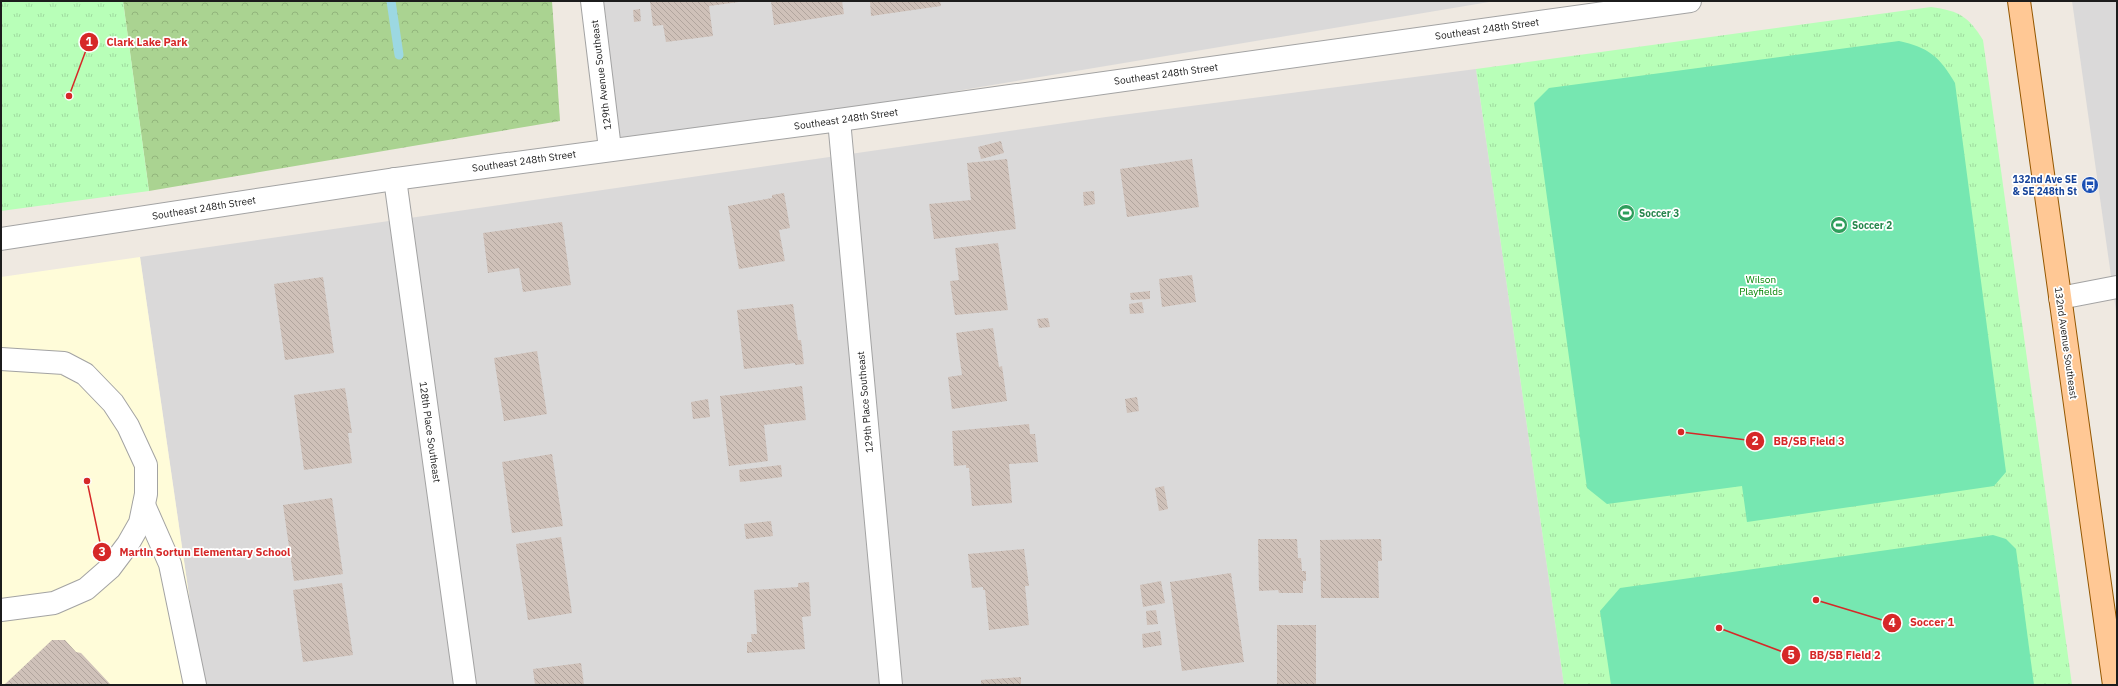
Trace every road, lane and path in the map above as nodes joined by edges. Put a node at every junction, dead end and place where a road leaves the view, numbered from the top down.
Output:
1 (592, 1) edge
2 (1690, 1) edge
3 (2019, 1) edge
4 (839, 120) junction
5 (610, 149) junction
6 (396, 179) junction
7 (1, 239) edge
8 (2117, 287) edge
9 (2060, 298) junction
10 (1, 359) edge
11 (144, 505) junction
12 (1, 610) edge
13 (196, 685) edge
14 (465, 685) edge
15 (891, 685) edge
16 (2114, 685) edge

1 - 5 street, 129th Avenue Southeast
2 - 4 street, Southeast 248th Street
3 - 9 main road, 132nd Avenue Southeast
4 - 5 street, Southeast 248th Street
4 - 15 street, 129th Place Southeast
5 - 6 street, Southeast 248th Street
6 - 7 street, Southeast 248th Street
6 - 14 street, 128th Place Southeast
8 - 9 street
9 - 16 main road, 132nd Avenue Southeast
10 - 11 street
11 - 12 street
11 - 13 street

